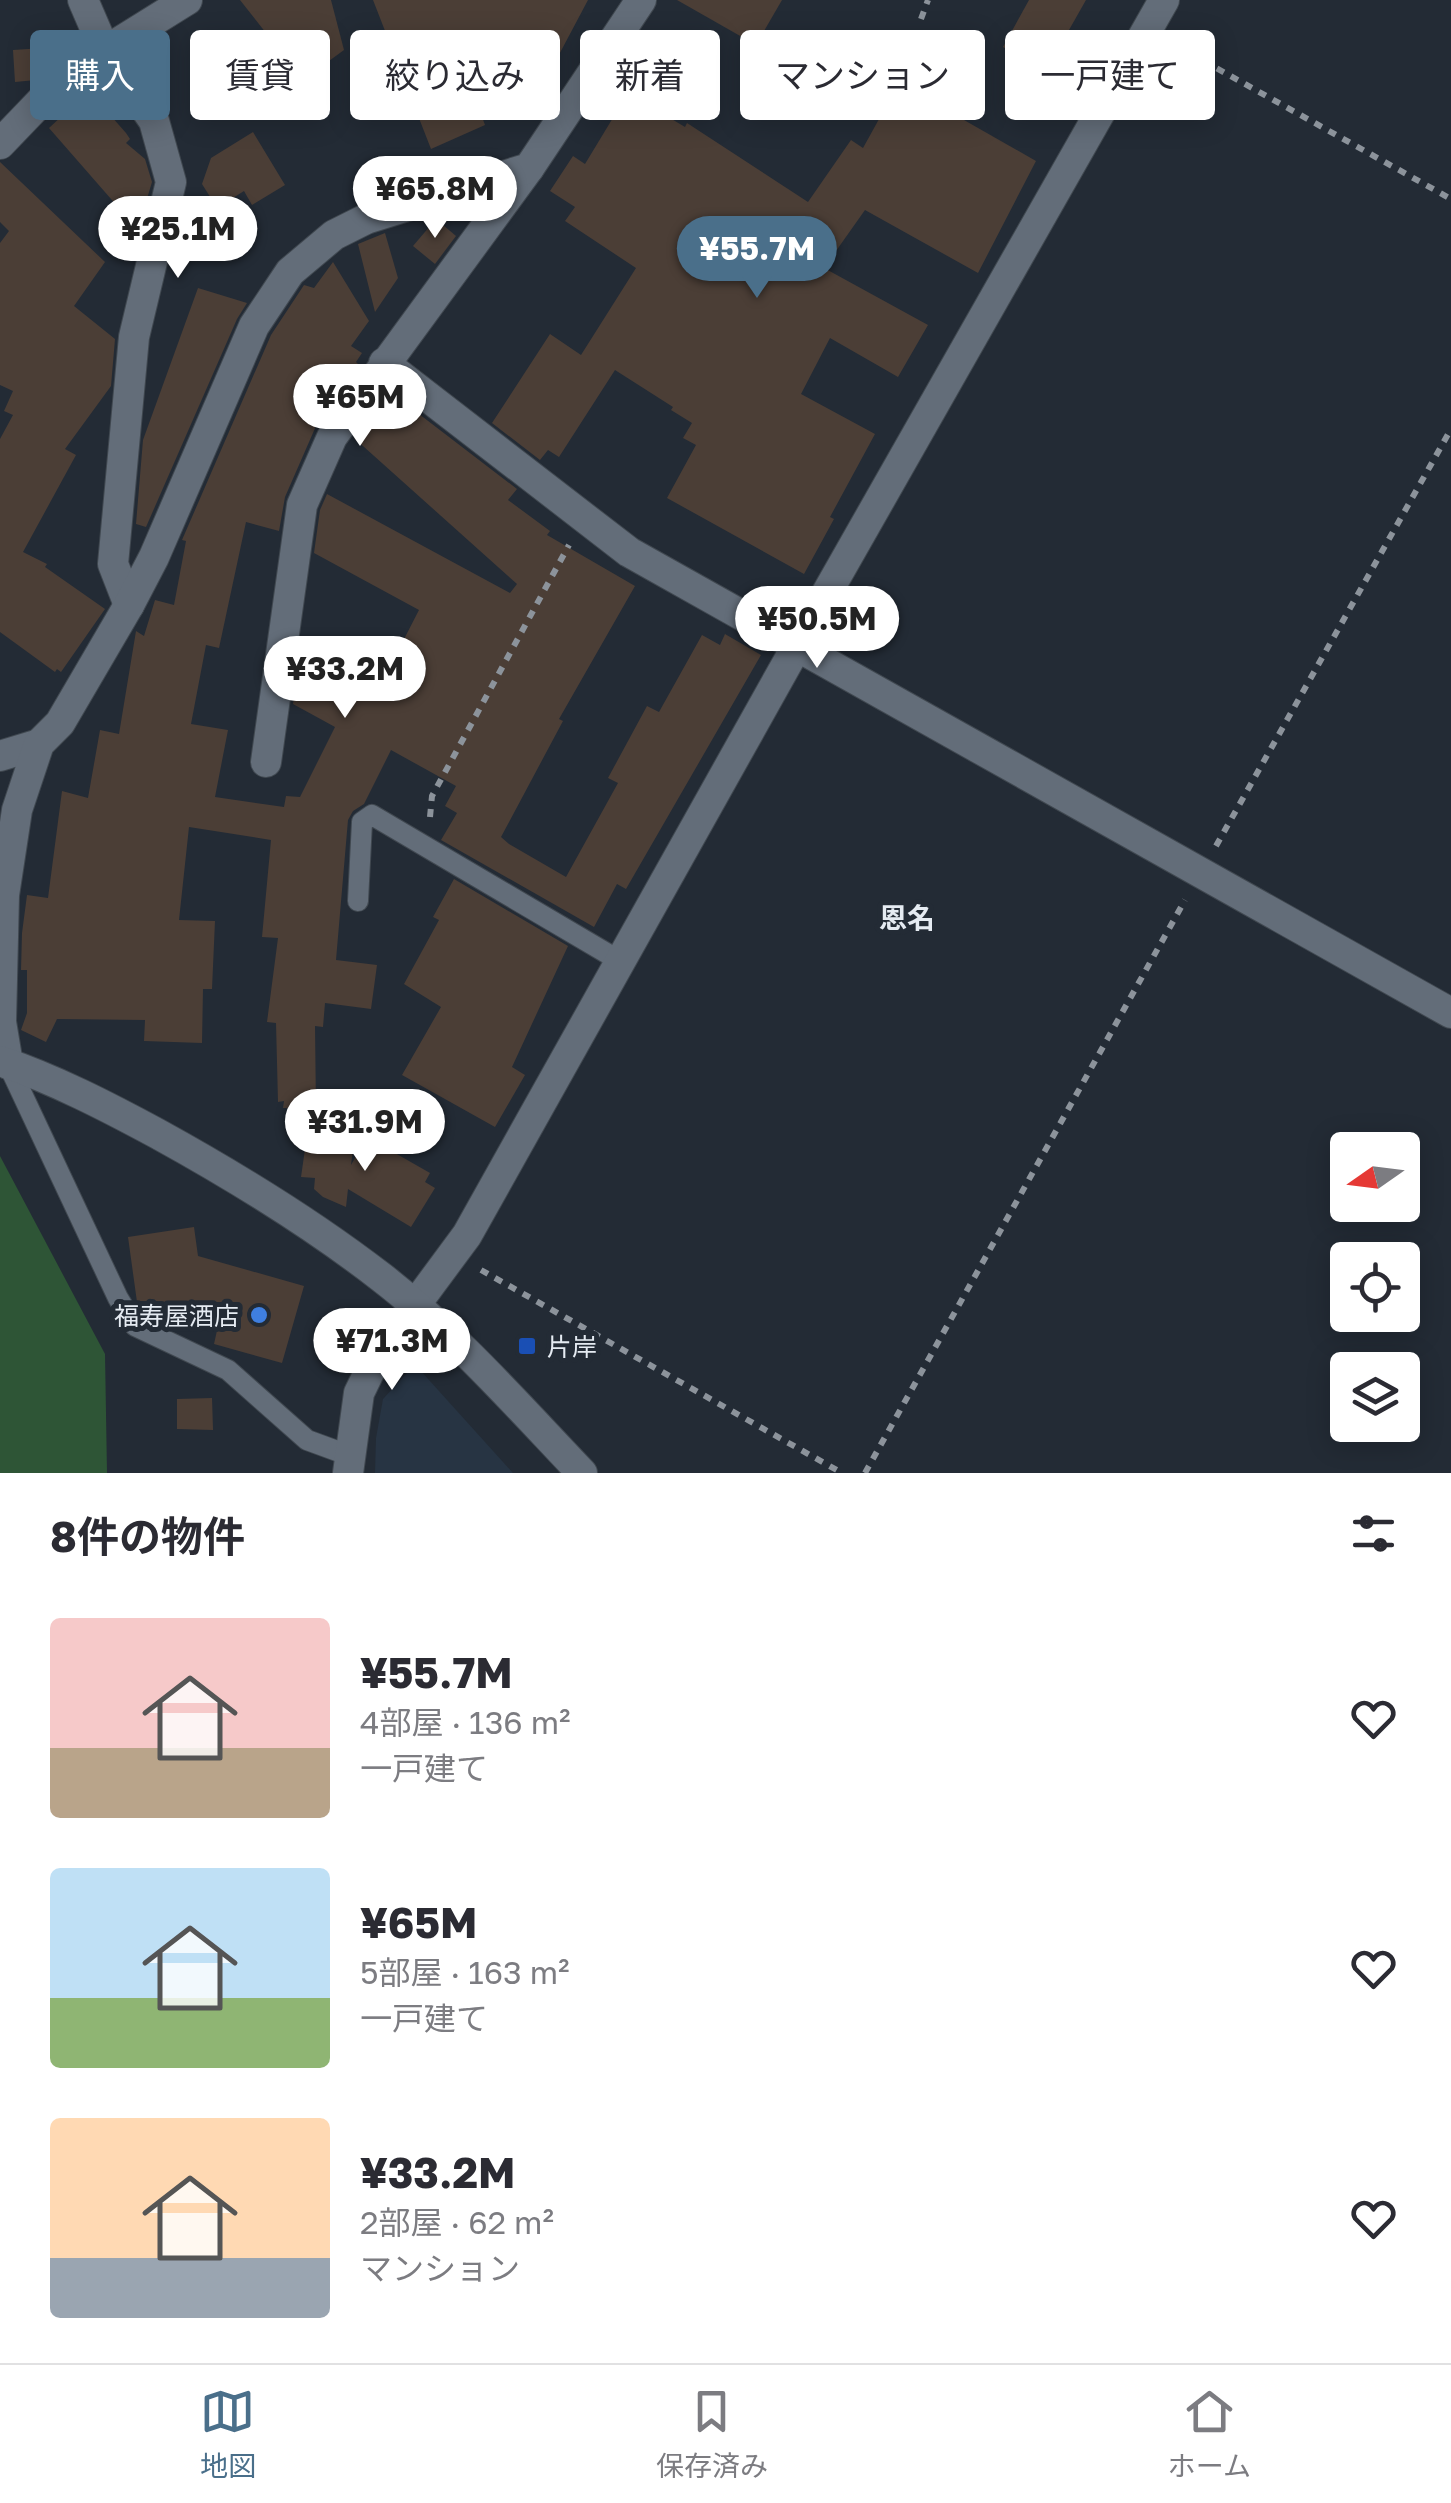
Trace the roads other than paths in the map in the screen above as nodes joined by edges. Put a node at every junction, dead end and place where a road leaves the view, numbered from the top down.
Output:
1 (83, 0) edge
2 (187, 0) edge
3 (641, 0) edge
4 (1164, 0) edge
5 (96, 30) edge
6 (139, 30) edge
7 (30, 113) edge
8 (153, 120) edge
9 (0, 144) edge
10 (529, 168) junction
11 (384, 364) junction
12 (129, 606) junction
13 (796, 646) junction
14 (40, 744) junction
15 (0, 756) edge
16 (266, 762) dead end
17 (358, 901) dead end
18 (620, 961) junction
19 (1451, 1013) edge
20 (4, 1062) edge
21 (416, 1307) junction
22 (348, 1464) edge
23 (582, 1473) edge

1 - 5 street
2 - 6 street
3 - 10 street
4 - 13 street
7 - 9 street
8 - 12 street
10 - 11 street
10 - 12 street
11 - 13 street
11 - 16 street
12 - 14 street
13 - 18 street
13 - 19 street
14 - 15 street
14 - 20 street
17 - 18 lane
18 - 21 street
20 - 21 street
20 - 22 lane
21 - 22 street
21 - 23 street

